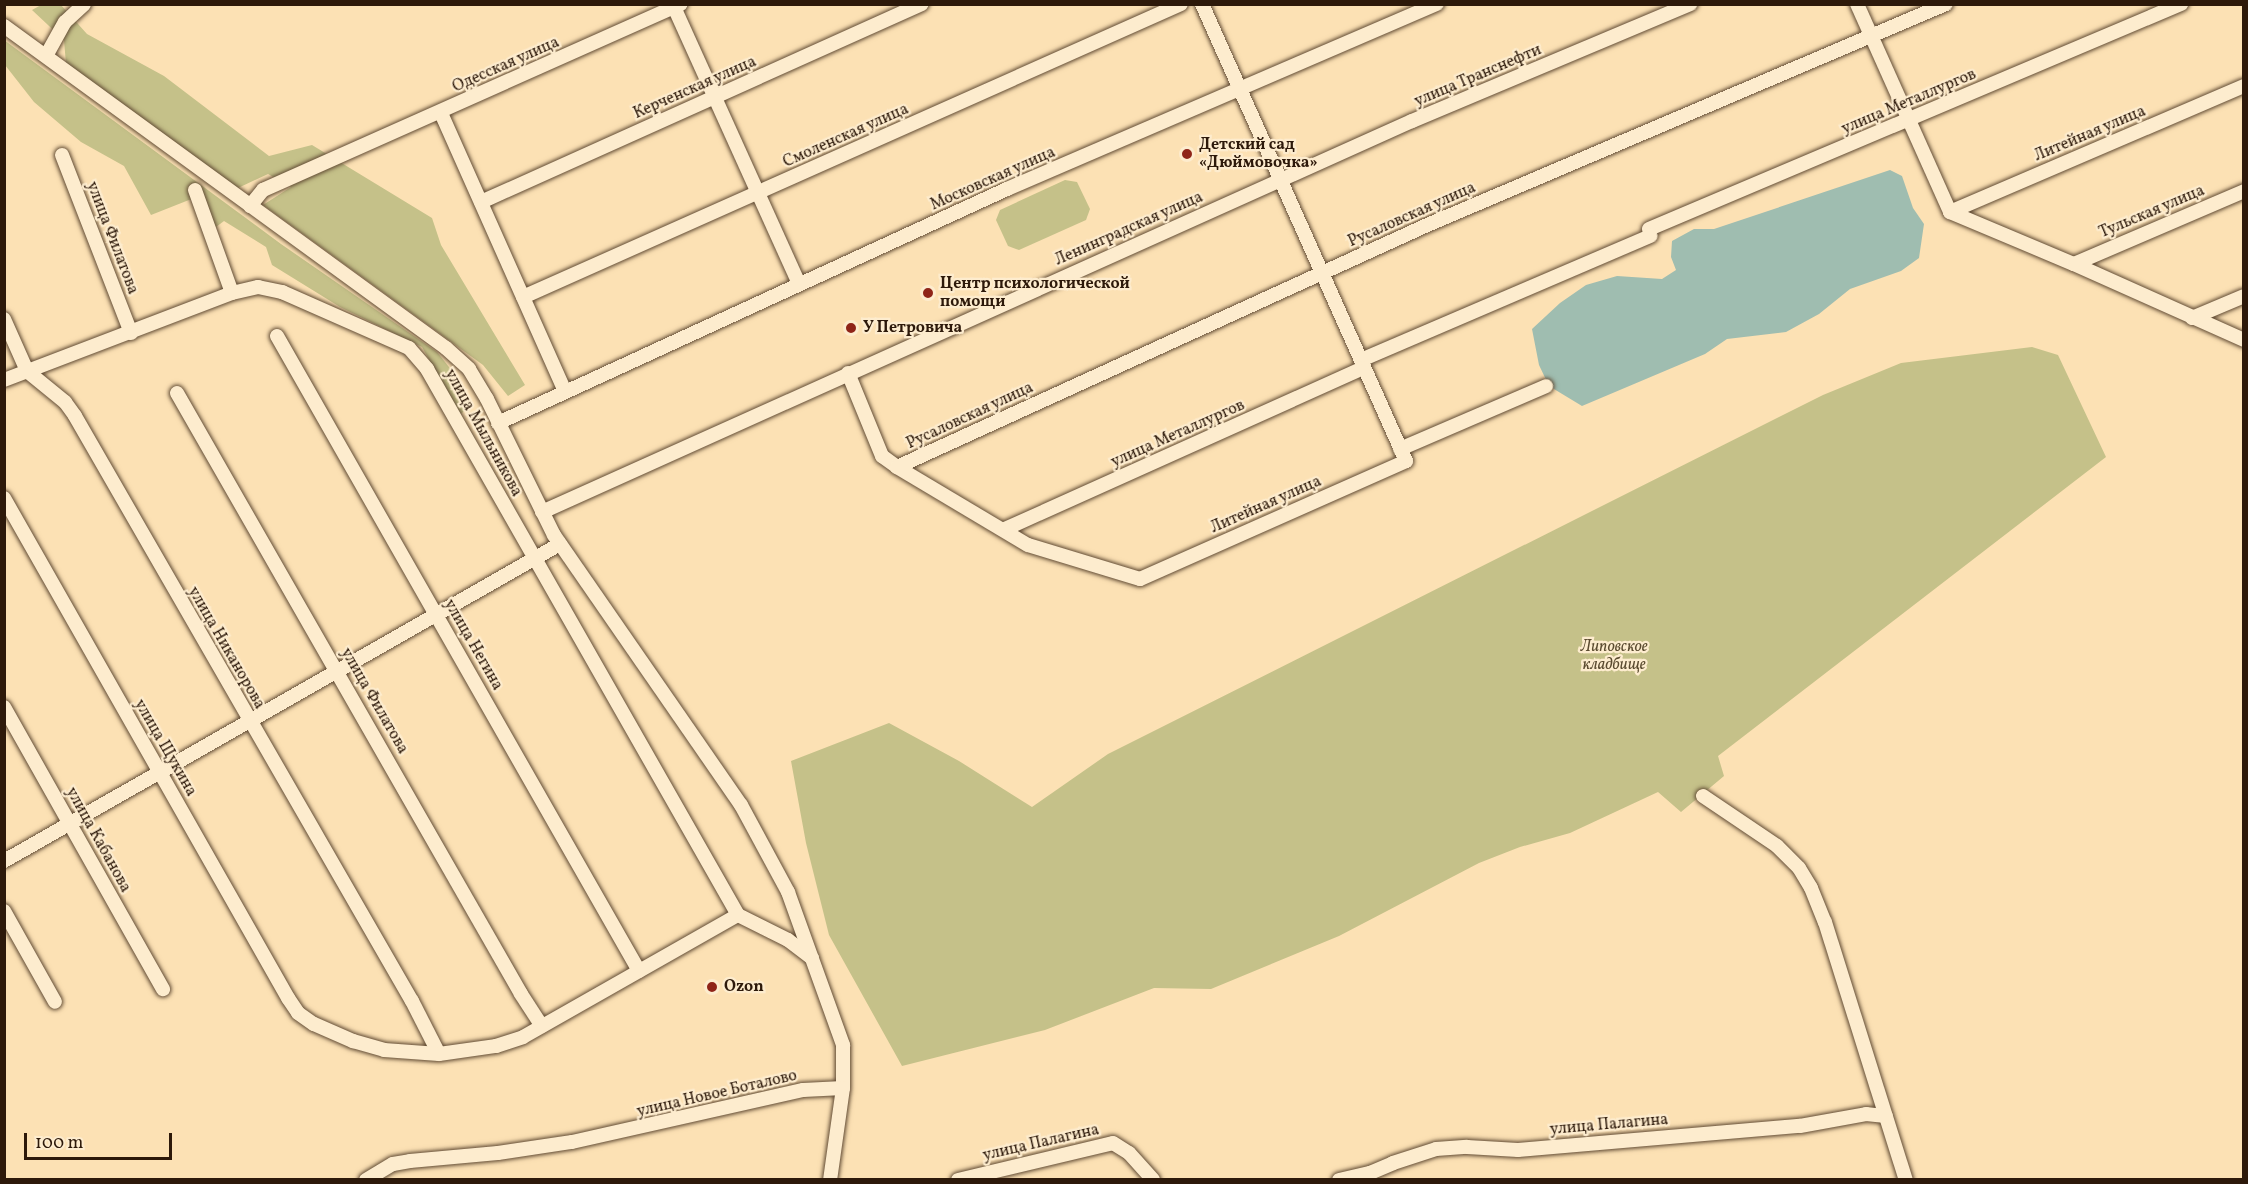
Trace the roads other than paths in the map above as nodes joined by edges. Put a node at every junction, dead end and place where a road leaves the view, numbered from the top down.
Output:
1 (84, 4) edge
2 (922, 4) edge
3 (1181, 4) edge
4 (1202, 4) edge
5 (1437, 4) edge
6 (1690, 4) edge
7 (1857, 4) edge
8 (1946, 4) edge
9 (2181, 4) edge
10 (677, 6) edge
11 (4, 26) edge
12 (1871, 36) junction
13 (45, 56) junction
14 (2244, 86) edge
15 (1239, 90) junction
16 (713, 98) junction
17 (441, 112) junction
18 (1909, 119) junction
19 (62, 155) dead end
20 (1279, 180) junction
21 (195, 190) dead end
22 (2244, 191) edge
23 (756, 194) junction
24 (481, 202) junction
25 (250, 206) junction
26 (1950, 212) junction
27 (2074, 264) junction
28 (1323, 273) junction
29 (799, 284) junction
30 (232, 293) junction
31 (2244, 296) edge
32 (523, 297) junction
33 (2192, 318) junction
34 (4, 319) edge
35 (131, 333) junction
36 (277, 336) dead end
37 (2244, 340) edge
38 (1363, 364) junction
39 (27, 371) junction
40 (848, 374) junction
41 (4, 380) edge
42 (1546, 386) dead end
43 (565, 391) junction
44 (177, 393) dead end
45 (498, 423) junction
46 (1403, 455) junction
47 (897, 467) junction
48 (4, 498) edge
49 (542, 512) junction
50 (1005, 529) junction
51 (560, 544) junction
52 (534, 559) junction
53 (437, 615) junction
54 (337, 670) junction
55 (4, 707) edge
56 (248, 721) junction
57 (160, 771) junction
58 (1703, 796) dead end
59 (70, 823) junction
60 (4, 861) edge
61 (4, 910) edge
62 (738, 915) junction
63 (803, 932) junction
64 (788, 940) junction
65 (813, 959) junction
66 (639, 971) junction
67 (163, 989) dead end
68 (55, 1002) dead end
69 (542, 1026) junction
70 (439, 1054) junction
71 (843, 1088) junction
72 (1886, 1116) junction
73 (366, 1179) edge
74 (830, 1179) edge
75 (958, 1179) edge
76 (1153, 1179) edge
77 (1339, 1179) edge
78 (1906, 1179) edge

1 - 13 street
2 - 16 street, Керченская улица
3 - 23 street, Смоленская улица
4 - 15 street
5 - 15 street, Московская улица
6 - 20 street, улица Транснефти
7 - 12 street
8 - 12 street, Русаловская улица
9 - 18 street, улица Металлургов
10 - 16 street
10 - 17 street, Одесская улица
11 - 13 street
12 - 18 street
12 - 28 street, Русаловская улица
13 - 25 street
14 - 26 street, Литейная улица
15 - 20 street
15 - 29 street, Московская улица
16 - 23 street
16 - 24 street, Керченская улица
17 - 24 street
17 - 25 street, Одесская улица
18 - 26 street
18 - 38 street, улица Металлургов
19 - 35 street, улица Филатова
20 - 28 street
20 - 40 street, Ленинградская улица
21 - 30 street
22 - 27 street, Тульская улица
23 - 29 street
23 - 32 street, Смоленская улица
24 - 32 street
25 - 45 street
26 - 27 street
27 - 33 street
28 - 38 street
28 - 47 street, Русаловская улица
29 - 43 street, Московская улица
30 - 35 street, улица Мыльникова
30 - 52 street, улица Мыльникова
31 - 33 street
32 - 43 street
33 - 37 street
34 - 39 street, улица Никанорова
35 - 39 street, улица Мыльникова
36 - 53 street, улица Негина
38 - 46 street
38 - 50 street, улица Металлургов
39 - 41 street, улица Мыльникова
39 - 56 street, улица Никанорова
40 - 47 street
40 - 49 street, Ленинградская улица
42 - 46 street, Литейная улица
43 - 45 street, Московская улица
44 - 54 street, улица Филатова
45 - 49 street
46 - 50 street, Литейная улица
47 - 50 street
48 - 57 street, улица Щукина
49 - 51 street
51 - 52 street
51 - 63 street
52 - 53 street
52 - 62 street, улица Мыльникова
53 - 54 street
53 - 66 street, улица Негина
54 - 56 street
54 - 69 street, улица Филатова
55 - 59 street, улица Кабанова
56 - 57 street
56 - 70 street, улица Никанорова
57 - 59 street
57 - 70 street, улица Щукина
58 - 72 street
59 - 60 street
59 - 67 street, улица Кабанова
61 - 68 street
62 - 64 street
62 - 66 street
63 - 64 street
63 - 65 street
64 - 65 street
65 - 71 street
66 - 69 street
69 - 70 street
71 - 73 street, улица Новое Боталово
71 - 74 street
72 - 77 street, улица Палагина
72 - 78 street
75 - 76 street, улица Палагина

